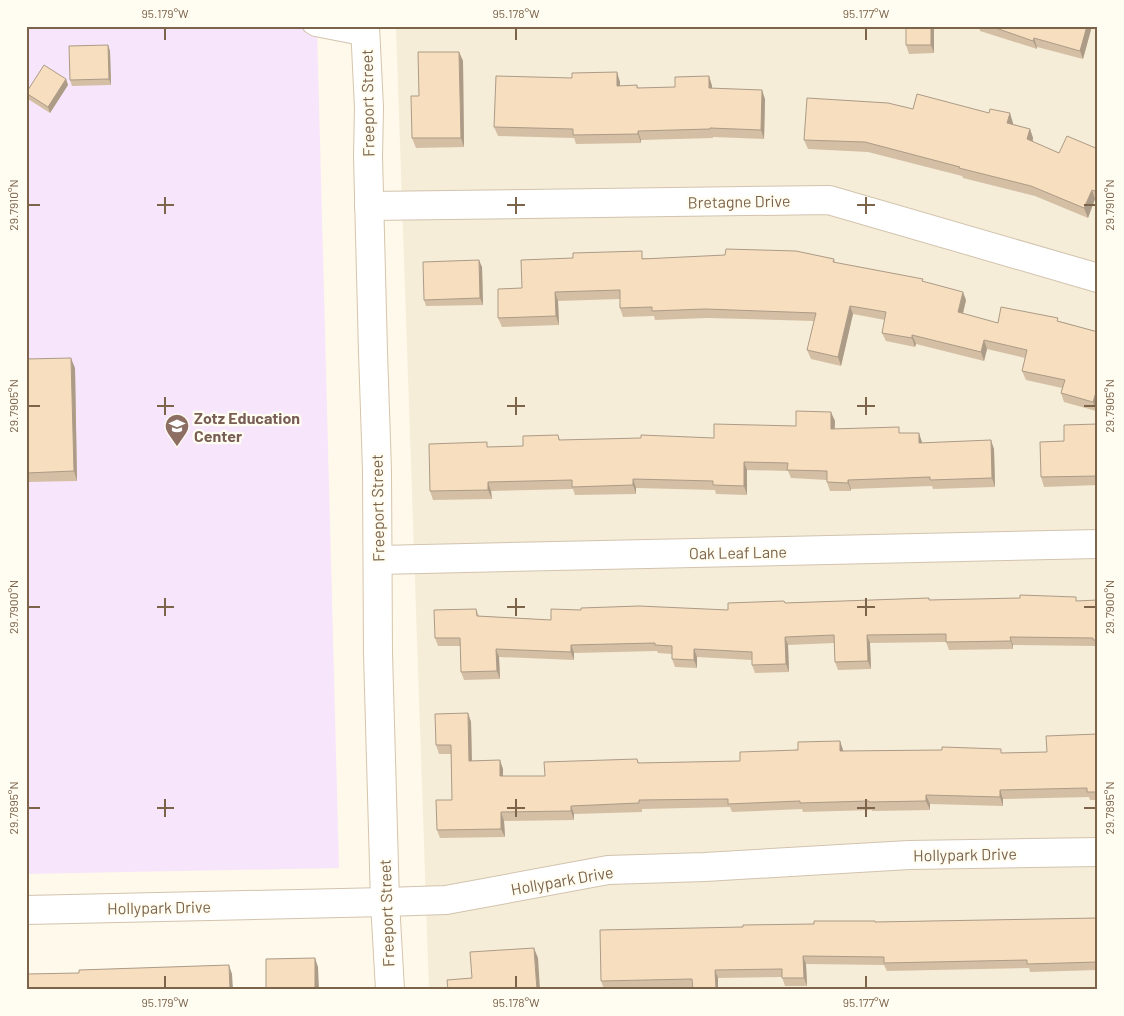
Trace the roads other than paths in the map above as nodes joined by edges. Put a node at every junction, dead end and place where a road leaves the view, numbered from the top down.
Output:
1 (310, 26) edge
2 (366, 33) edge
3 (369, 206) junction
4 (1098, 278) edge
5 (1098, 544) edge
6 (378, 560) junction
7 (1098, 852) edge
8 (385, 902) junction
9 (26, 910) edge
10 (390, 990) edge

1 - 2 lane
2 - 3 street, Freeport Street
3 - 4 street, Bretagne Drive
3 - 6 street, Freeport Street
5 - 6 street, Oak Leaf Lane
6 - 8 street, Freeport Street
7 - 8 street, Hollypark Drive
8 - 9 street, Hollypark Drive
8 - 10 street, Freeport Street

